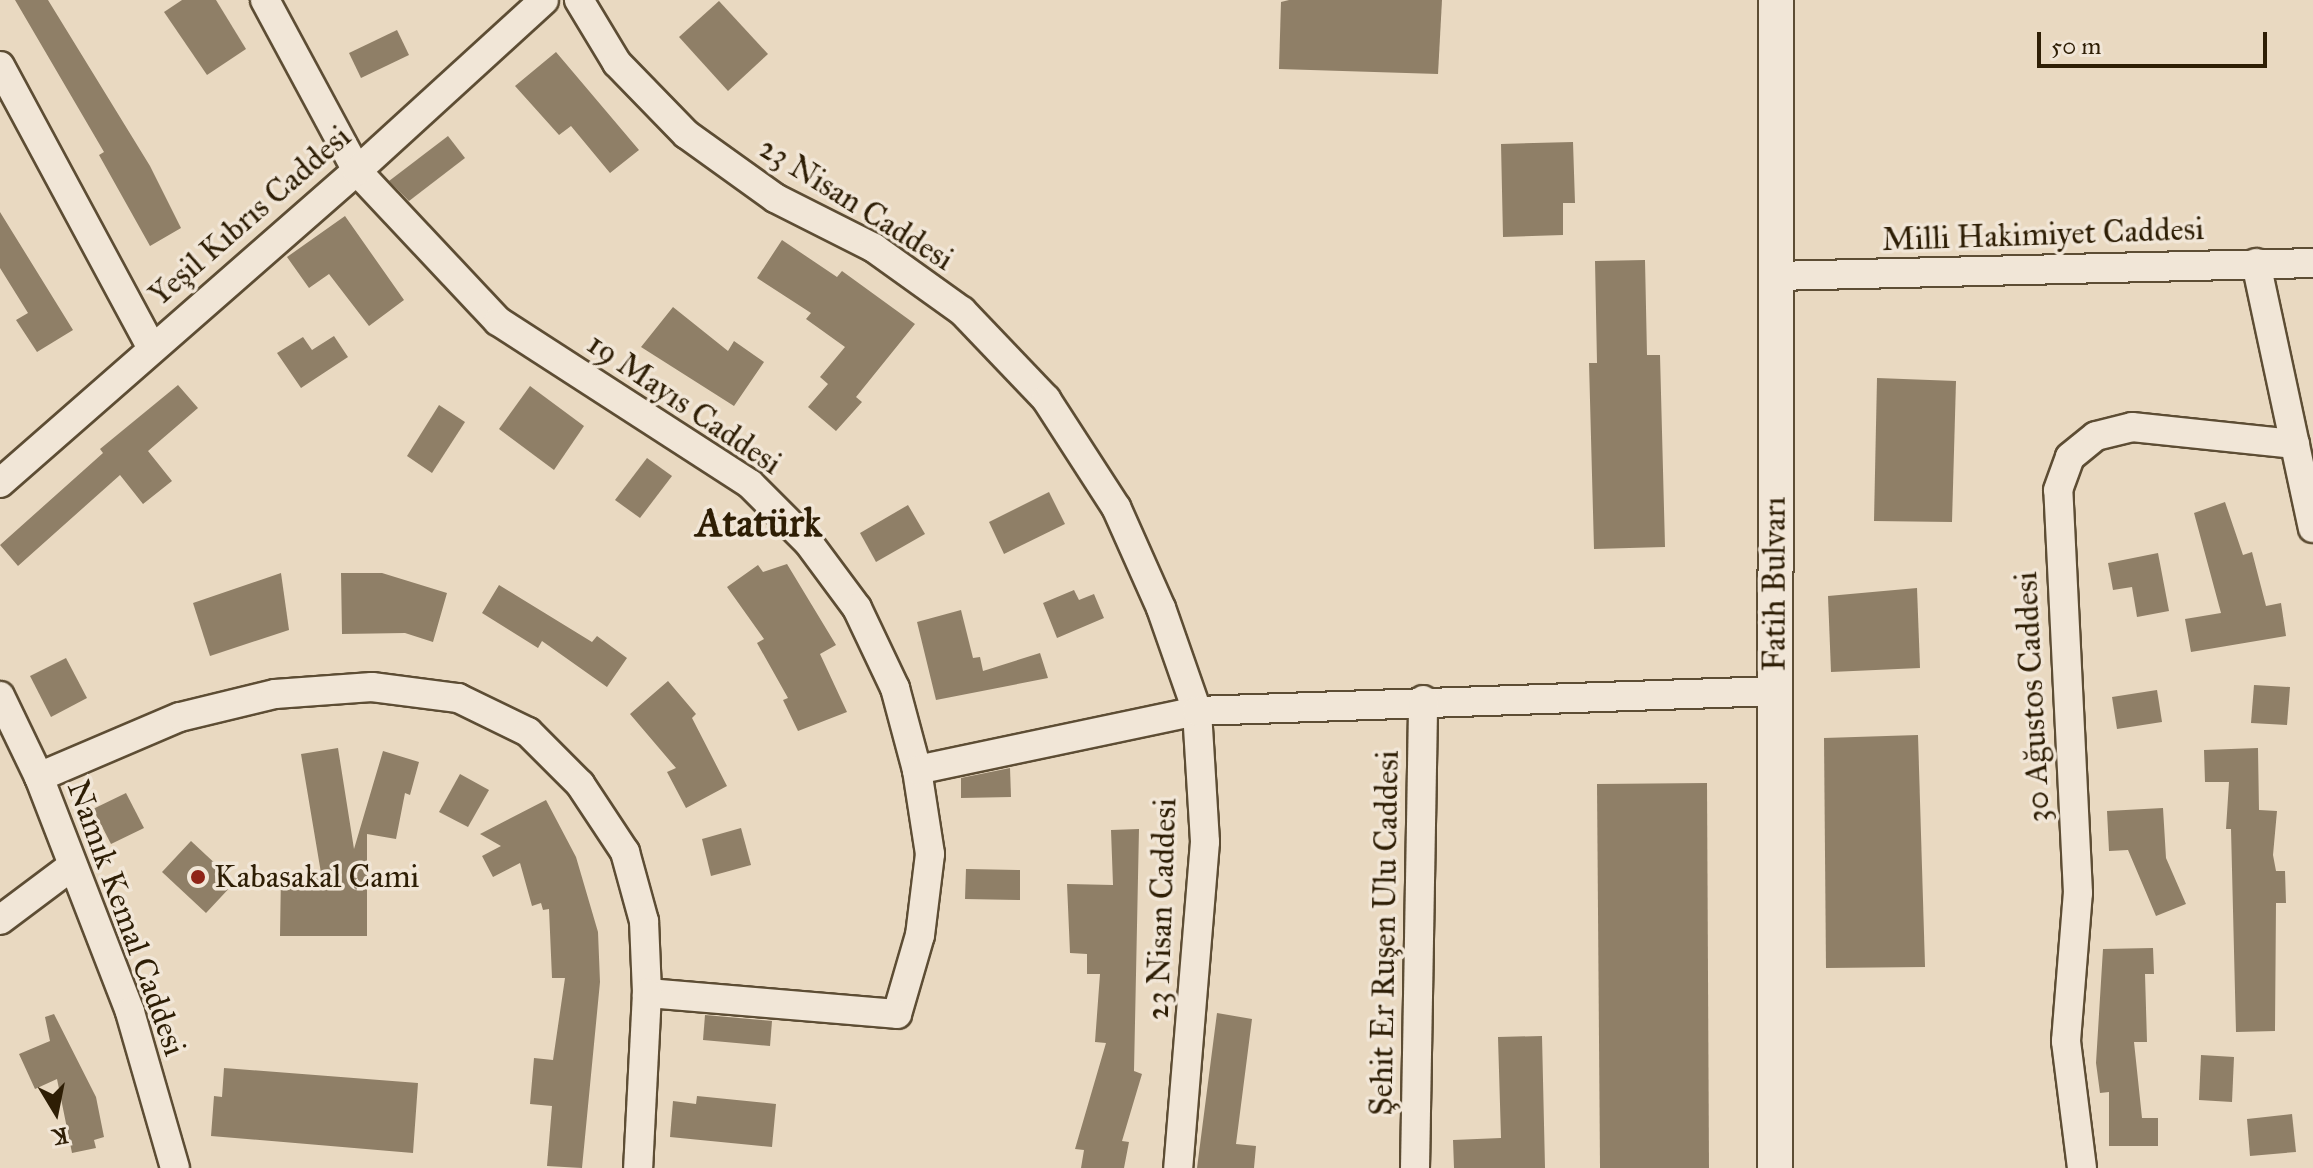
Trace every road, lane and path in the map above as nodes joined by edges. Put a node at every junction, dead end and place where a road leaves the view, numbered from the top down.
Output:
1 (265, 0) edge
2 (544, 0) edge
3 (579, 0) edge
4 (1776, 0) edge
5 (0, 66) edge
6 (357, 171) junction
7 (2256, 263) junction
8 (2313, 263) edge
9 (1775, 276) junction
10 (151, 346) junction
11 (2295, 444) junction
12 (0, 483) edge
13 (2313, 528) edge
14 (1775, 691) junction
15 (0, 696) edge
16 (1423, 700) junction
17 (1197, 711) junction
18 (917, 770) junction
19 (39, 777) junction
20 (72, 866) junction
21 (0, 920) edge
22 (647, 993) junction
23 (175, 1168) edge
24 (638, 1168) edge
25 (1178, 1168) edge
26 (1415, 1168) edge
27 (1775, 1168) edge
28 (2082, 1168) edge

1 - 6 street, 19 Mayıs Caddesi
2 - 6 street, Yeşil Kıbrıs Caddesi
3 - 17 street, 23 Nisan Caddesi
4 - 9 street, Fatih Bulvarı
5 - 10 street
6 - 10 street, Yeşil Kıbrıs Caddesi
6 - 18 street, 19 Mayıs Caddesi
7 - 8 street, Milli Hakimiyet Caddesi
7 - 9 street, Milli Hakimiyet Caddesi
7 - 11 street
9 - 14 street, Fatih Bulvarı
10 - 12 street, Yeşil Kıbrıs Caddesi
11 - 13 street
11 - 28 street, 30 Ağustos Caddesi
14 - 16 street
14 - 27 street, Fatih Bulvarı
15 - 19 street, Namık Kemal Caddesi
16 - 17 street
16 - 26 street, Şehit Er Ruşen Ulu Caddesi
17 - 18 street
17 - 25 street, 23 Nisan Caddesi
18 - 22 street, 19 Mayıs Caddesi
19 - 20 street, Namık Kemal Caddesi
19 - 22 street
20 - 21 street
20 - 23 street, Namık Kemal Caddesi
22 - 24 street

